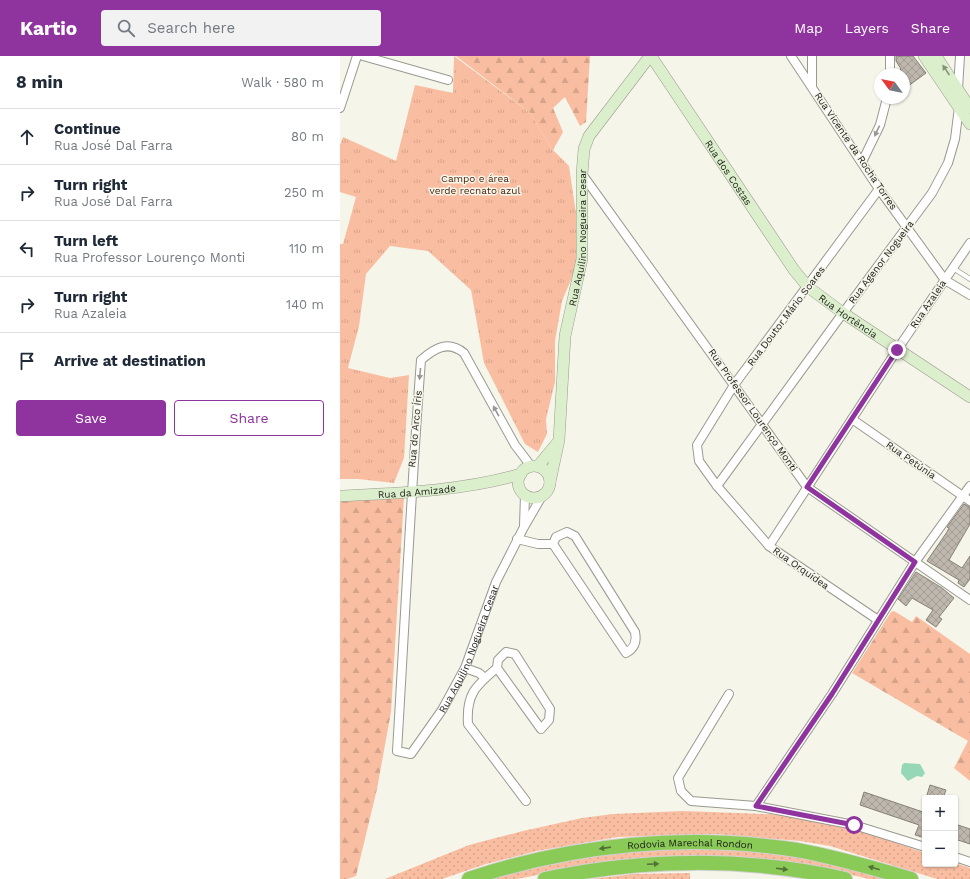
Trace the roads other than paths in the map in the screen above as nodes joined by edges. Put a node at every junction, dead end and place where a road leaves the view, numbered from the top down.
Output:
1 (357, 56) edge
2 (363, 56) edge
3 (650, 56) edge
4 (791, 56) edge
5 (812, 56) edge
6 (890, 56) edge
7 (924, 56) edge
8 (936, 56) edge
9 (960, 56) edge
10 (890, 68) edge
11 (448, 80) dead end
12 (812, 85) junction
13 (957, 87) junction
14 (885, 104) edge
15 (340, 108) edge
16 (964, 108) edge
17 (970, 124) edge
18 (862, 162) junction
19 (582, 174) junction
20 (879, 189) junction
21 (907, 227) junction
22 (970, 243) edge
23 (953, 268) junction
24 (970, 279) edge
25 (945, 280) junction
26 (808, 287) junction
27 (970, 295) edge
28 (843, 313) junction
29 (897, 350) junction
30 (734, 385) junction
31 (970, 397) edge
32 (852, 419) junction
33 (762, 425) junction
34 (559, 440) junction
35 (697, 445) joint
36 (534, 466) junction
37 (521, 474) junction
38 (494, 482) junction
39 (550, 482) junction
40 (717, 486) junction
41 (970, 486) edge
42 (807, 487) junction
43 (522, 491) junction
44 (410, 492) junction
45 (340, 496) edge
46 (542, 496) junction
47 (967, 499) edge
48 (524, 526) junction
49 (517, 539) junction
50 (553, 544) junction
51 (769, 546) junction
52 (915, 562) junction
53 (970, 600) edge
54 (878, 620) junction
55 (465, 668) junction
56 (497, 668) junction
57 (485, 678) junction
58 (729, 694) dead end
59 (397, 751) joint
60 (526, 802) dead end
61 (756, 806) junction
62 (922, 847) edge
63 (958, 858) edge
64 (970, 862) edge
65 (469, 879) edge
66 (545, 879) edge
67 (844, 879) edge
68 (911, 879) edge

1 - 15 street
2 - 11 street
3 - 19 street, Rua Aquilino Nogueira Cesar
3 - 26 street, Rua dos Costas
4 - 12 street, Rua Vicente da Rocha Torres
5 - 12 street
6 - 10 street
7 - 16 street
13 -> 8 street
9 - 13 street
12 - 18 street, Rua Vicente da Rocha Torres
13 - 16 street
14 -> 18 street
16 - 17 street
16 - 21 street, Rua Agenor Nogueira
18 - 20 street, Rua Vicente da Rocha Torres
19 - 30 street, Rua Professor Lourenço Monti
19 - 34 street, Rua Aquilino Nogueira Cesar
20 - 21 street, Rua Vicente da Rocha Torres
20 - 26 street, Rua Doutor Mário Soares
21 - 25 street, Rua Vicente da Rocha Torres
21 - 28 street, Rua Agenor Nogueira
22 - 23 street, Rua Azaleia
23 - 24 lane
23 - 25 street, Rua Azaleia
25 - 27 street, Rua Vicente da Rocha Torres
25 - 29 street, Rua Azaleia
26 - 28 street, Rua Hortência
26 - 30 street, Rua Doutor Mário Soares
28 - 29 street, Rua Hortência
28 - 33 street, Rua Agenor Nogueira
29 - 31 street, Rua Hortência
29 - 32 street, Rua Azaleia
30 - 33 street, Rua Professor Lourenço Monti
30 - 35 street, Rua Doutor Mário Soares
32 - 42 street, Rua Azaleia
32 - 47 street, Rua Petúnia
33 - 40 street, Rua Agenor Nogueira
33 - 42 street, Rua Professor Lourenço Monti
34 - 36 street
34 - 39 street, Rua Aquilino Nogueira Cesar
35 - 40 street, Rua Orquídea
36 - 37 street
36 - 39 street
36 -> 44 street, Rua do Arco Íris
37 - 38 street, Rua da Amizade
37 - 43 street
38 - 43 street, Rua da Amizade
38 - 44 street, Rua da Amizade
39 - 46 street
40 - 51 street, Rua Orquídea
41 - 47 street
42 - 51 street, Rua Azaleia
42 - 52 street, Rua Professor Lourenço Monti
43 - 46 street
43 - 48 street, Rua Aquilino Nogueira Cesar
44 - 45 street, Rua da Amizade
44 - 59 street, Rua do Arco Íris
46 - 48 street, Rua Aquilino Nogueira Cesar
47 - 52 street
48 - 49 street, Rua Aquilino Nogueira Cesar
49 - 50 street
49 - 55 street, Rua Aquilino Nogueira Cesar
50 - 50 street
51 - 54 street, Rua Orquídea
52 - 53 street, Rua Professor Lourenço Monti
52 - 54 street
54 - 61 street
55 - 57 street
55 - 59 street, Rua Aquilino Nogueira Cesar
56 - 56 street
56 - 57 street
57 - 60 street
58 - 61 street
61 - 62 street
63 - 64 street
68 -> 65 highway, Rodovia Marechal Rondon
66 -> 67 highway, Rodovia Marechal Rondon

